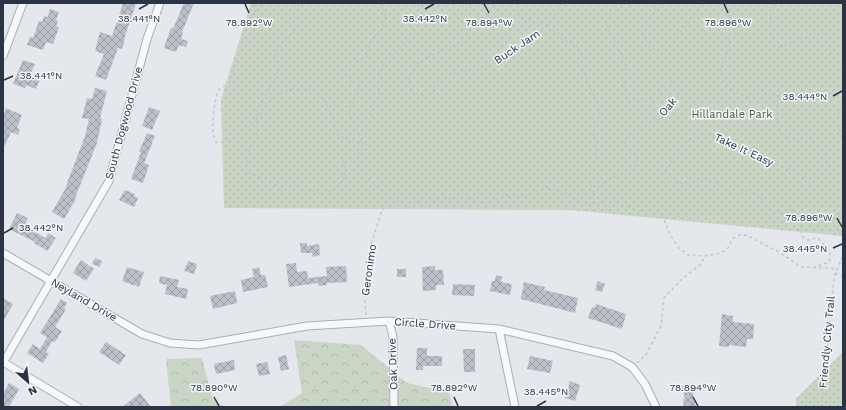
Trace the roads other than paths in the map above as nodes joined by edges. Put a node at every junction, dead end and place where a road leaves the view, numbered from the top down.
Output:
1 (23, 3) edge
2 (160, 3) edge
3 (3, 56) edge
4 (3, 252) edge
5 (51, 281) junction
6 (389, 321) junction
7 (499, 328) junction
8 (167, 343) joint
9 (3, 363) edge
10 (78, 407) edge
11 (394, 407) edge
12 (515, 407) edge
13 (656, 407) edge

1 - 3 street
2 - 5 street, South Dogwood Drive
4 - 5 street, Neyland Drive
5 - 8 street, Neyland Drive
5 - 9 street, South Dogwood Drive
6 - 7 street, Circle Drive
6 - 8 street, Circle Drive
6 - 11 street, Oak Drive
7 - 12 street
7 - 13 street, Circle Drive
9 - 10 street

